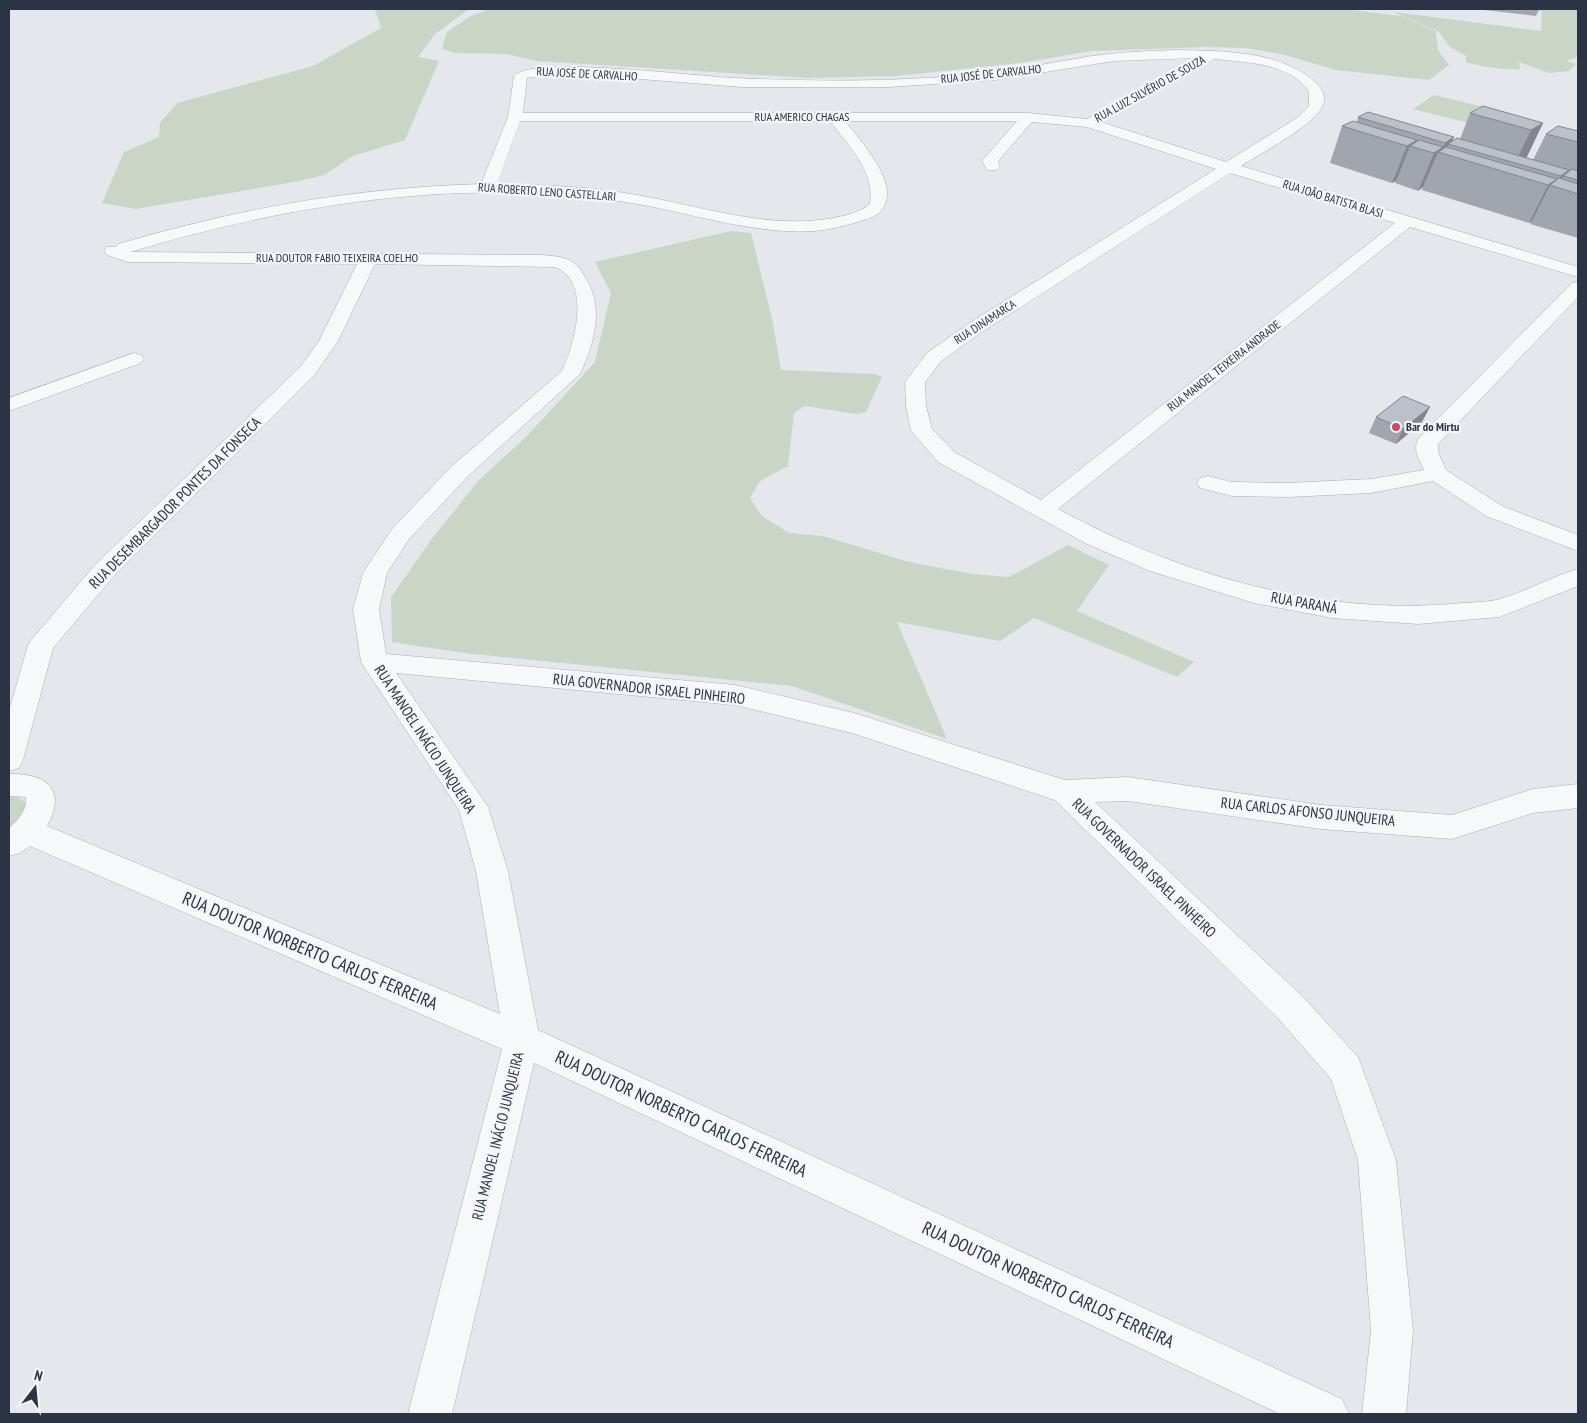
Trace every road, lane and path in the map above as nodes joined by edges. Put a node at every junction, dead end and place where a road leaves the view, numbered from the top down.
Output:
1 (1212, 55) junction
2 (515, 117) junction
3 (834, 117) junction
4 (1028, 118) junction
5 (1089, 123) junction
6 (992, 167) dead end
7 (1226, 168) junction
8 (488, 187) junction
9 (1407, 221) junction
10 (113, 252) joint
11 (369, 258) junction
12 (562, 263) joint
13 (1578, 272) edge
14 (1578, 287) edge
15 (134, 359) dead end
16 (9, 405) edge
17 (1437, 474) junction
18 (1208, 483) dead end
19 (1041, 511) junction
20 (1578, 543) edge
21 (1578, 577) edge
22 (374, 662) junction
23 (9, 760) edge
24 (9, 785) edge
25 (1064, 792) junction
26 (1578, 796) edge
27 (18, 838) edge
28 (522, 1040) junction
29 (430, 1414) edge
30 (1327, 1414) edge
31 (1384, 1414) edge

1 - 2 street, RUA JOSÉ DE CARVALHO
1 - 5 street, RUA LUIZ SILVÉRIO DE SOUZA
1 - 7 street, RUA JOSÉ DE CARVALHO
2 - 3 street, RUA AMERICO CHAGAS
2 - 8 street
3 - 4 street, RUA AMERICO CHAGAS
3 - 8 street, RUA ROBERTO LENO CASTELLARI
4 - 5 street, RUA AMERICO CHAGAS
4 - 6 street
5 - 7 street, RUA JOÃO BATISTA BLASI
7 - 9 street, RUA JOÃO BATISTA BLASI
7 - 19 street, RUA DINAMARCA
8 - 10 street, RUA ROBERTO LENO CASTELLARI
9 - 13 street, RUA JOÃO BATISTA BLASI
9 - 19 street, RUA MANOEL TEIXEIRA ANDRADE
10 - 11 street, RUA DOUTOR FABIO TEIXEIRA COELHO
11 - 12 street, RUA DOUTOR FABIO TEIXEIRA COELHO
11 - 23 street, RUA DESEMBARGADOR PONTES DA FONSECA
12 - 22 street, RUA MANOEL INÁCIO JUNQUEIRA
14 - 17 street
15 - 16 street
17 - 18 street
17 - 20 street
19 - 21 street, RUA PARANÁ
22 - 25 street, RUA GOVERNADOR ISRAEL PINHEIRO
22 - 28 street, RUA MANOEL INÁCIO JUNQUEIRA
24 - 27 street
25 - 26 street, RUA CARLOS AFONSO JUNQUEIRA
25 - 31 street, RUA GOVERNADOR ISRAEL PINHEIRO
27 - 28 street, RUA DOUTOR NORBERTO CARLOS FERREIRA
28 - 29 street, RUA MANOEL INÁCIO JUNQUEIRA
28 - 30 street, RUA DOUTOR NORBERTO CARLOS FERREIRA

